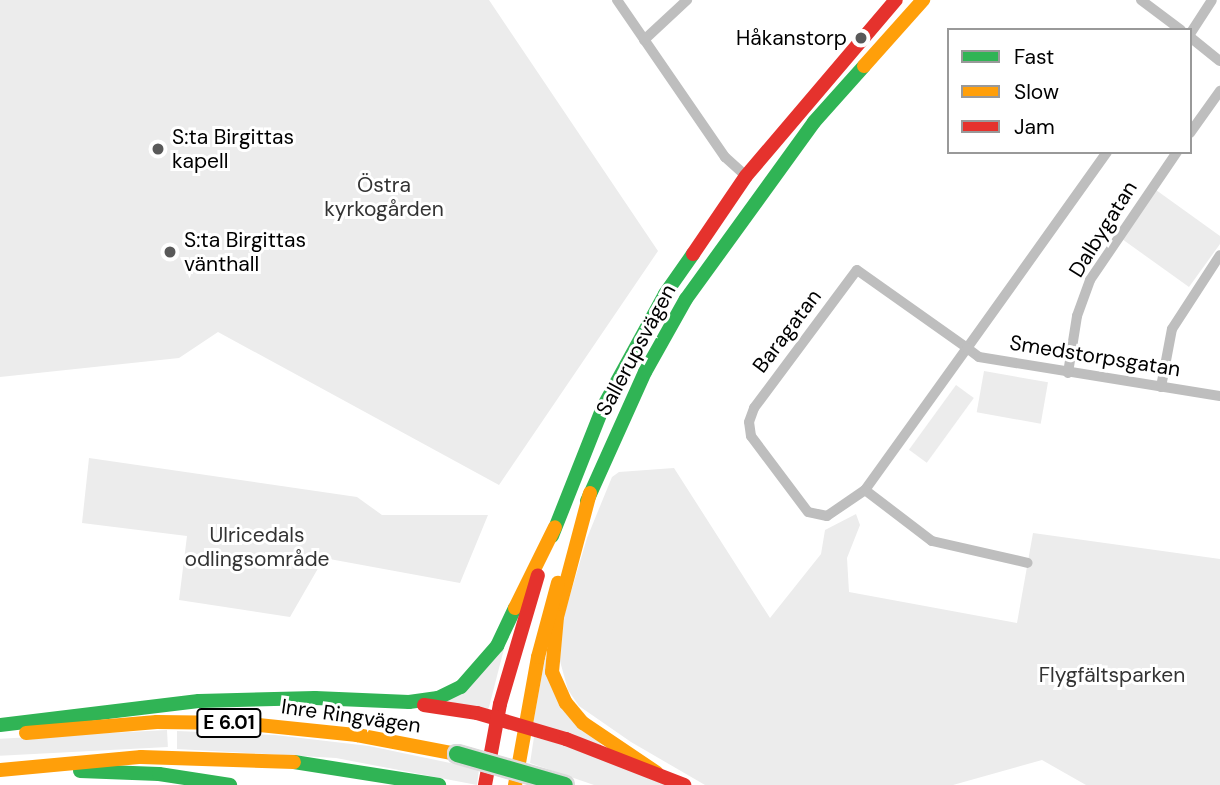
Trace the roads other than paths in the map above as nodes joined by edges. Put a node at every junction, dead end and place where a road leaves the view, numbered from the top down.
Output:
1 (617, 0) edge
2 (687, 0) edge
3 (896, 0) edge
4 (911, 0) edge
5 (923, 0) edge
6 (1142, 0) edge
7 (1212, 0) edge
8 (1178, 28) edge
9 (1192, 33) edge
10 (1192, 38) edge
11 (644, 40) junction
12 (881, 48) junction
13 (1220, 61) edge
14 (1220, 92) edge
15 (1192, 130) edge
16 (1106, 154) edge
17 (1176, 154) edge
18 (746, 176) junction
19 (1220, 255) edge
20 (967, 348) junction
21 (1068, 373) junction
22 (1161, 387) junction
23 (1220, 396) edge
24 (865, 490) junction
25 (590, 493) junction
26 (555, 527) junction
27 (1028, 563) dead end
28 (382, 701) junction
29 (497, 719) junction
30 (0, 725) edge
31 (524, 727) junction
32 (0, 736) edge
33 (0, 772) edge
34 (657, 773) junction
35 (230, 785) edge
36 (439, 785) edge
37 (485, 785) edge
38 (515, 785) edge
39 (565, 785) edge
40 (684, 785) edge

1 - 11 street
2 - 11 street
3 - 18 main road, Sallerupsvägen
4 - 12 main road
5 - 12 main road, Sallerupsvägen
6 - 8 street
7 - 9 street
10 - 13 street
11 - 18 street
12 - 25 main road, Sallerupsvägen
14 - 15 street
16 - 20 street
17 - 21 street, Dalbygatan
18 - 26 main road, Sallerupsvägen
19 - 22 street
20 - 21 street, Smedstorpsgatan
20 - 24 street
20 - 24 street, Baragatan
21 - 22 street, Smedstorpsgatan
22 - 23 street, Smedstorpsgatan
24 - 27 street
25 - 31 main road, Sallerupsvägen
25 - 34 main road
26 - 28 main road
26 - 29 main road, Sallerupsvägen
28 - 29 main road
28 - 30 main road
29 - 31 main road
29 - 37 main road, Sallerupsvägen
31 - 34 main road
31 - 38 main road, Sallerupsvägen
32 - 39 main road, Inre Ringvägen / E 6.01, bridge
33 - 35 main road
33 - 36 main road, E 6.01
34 - 40 main road

